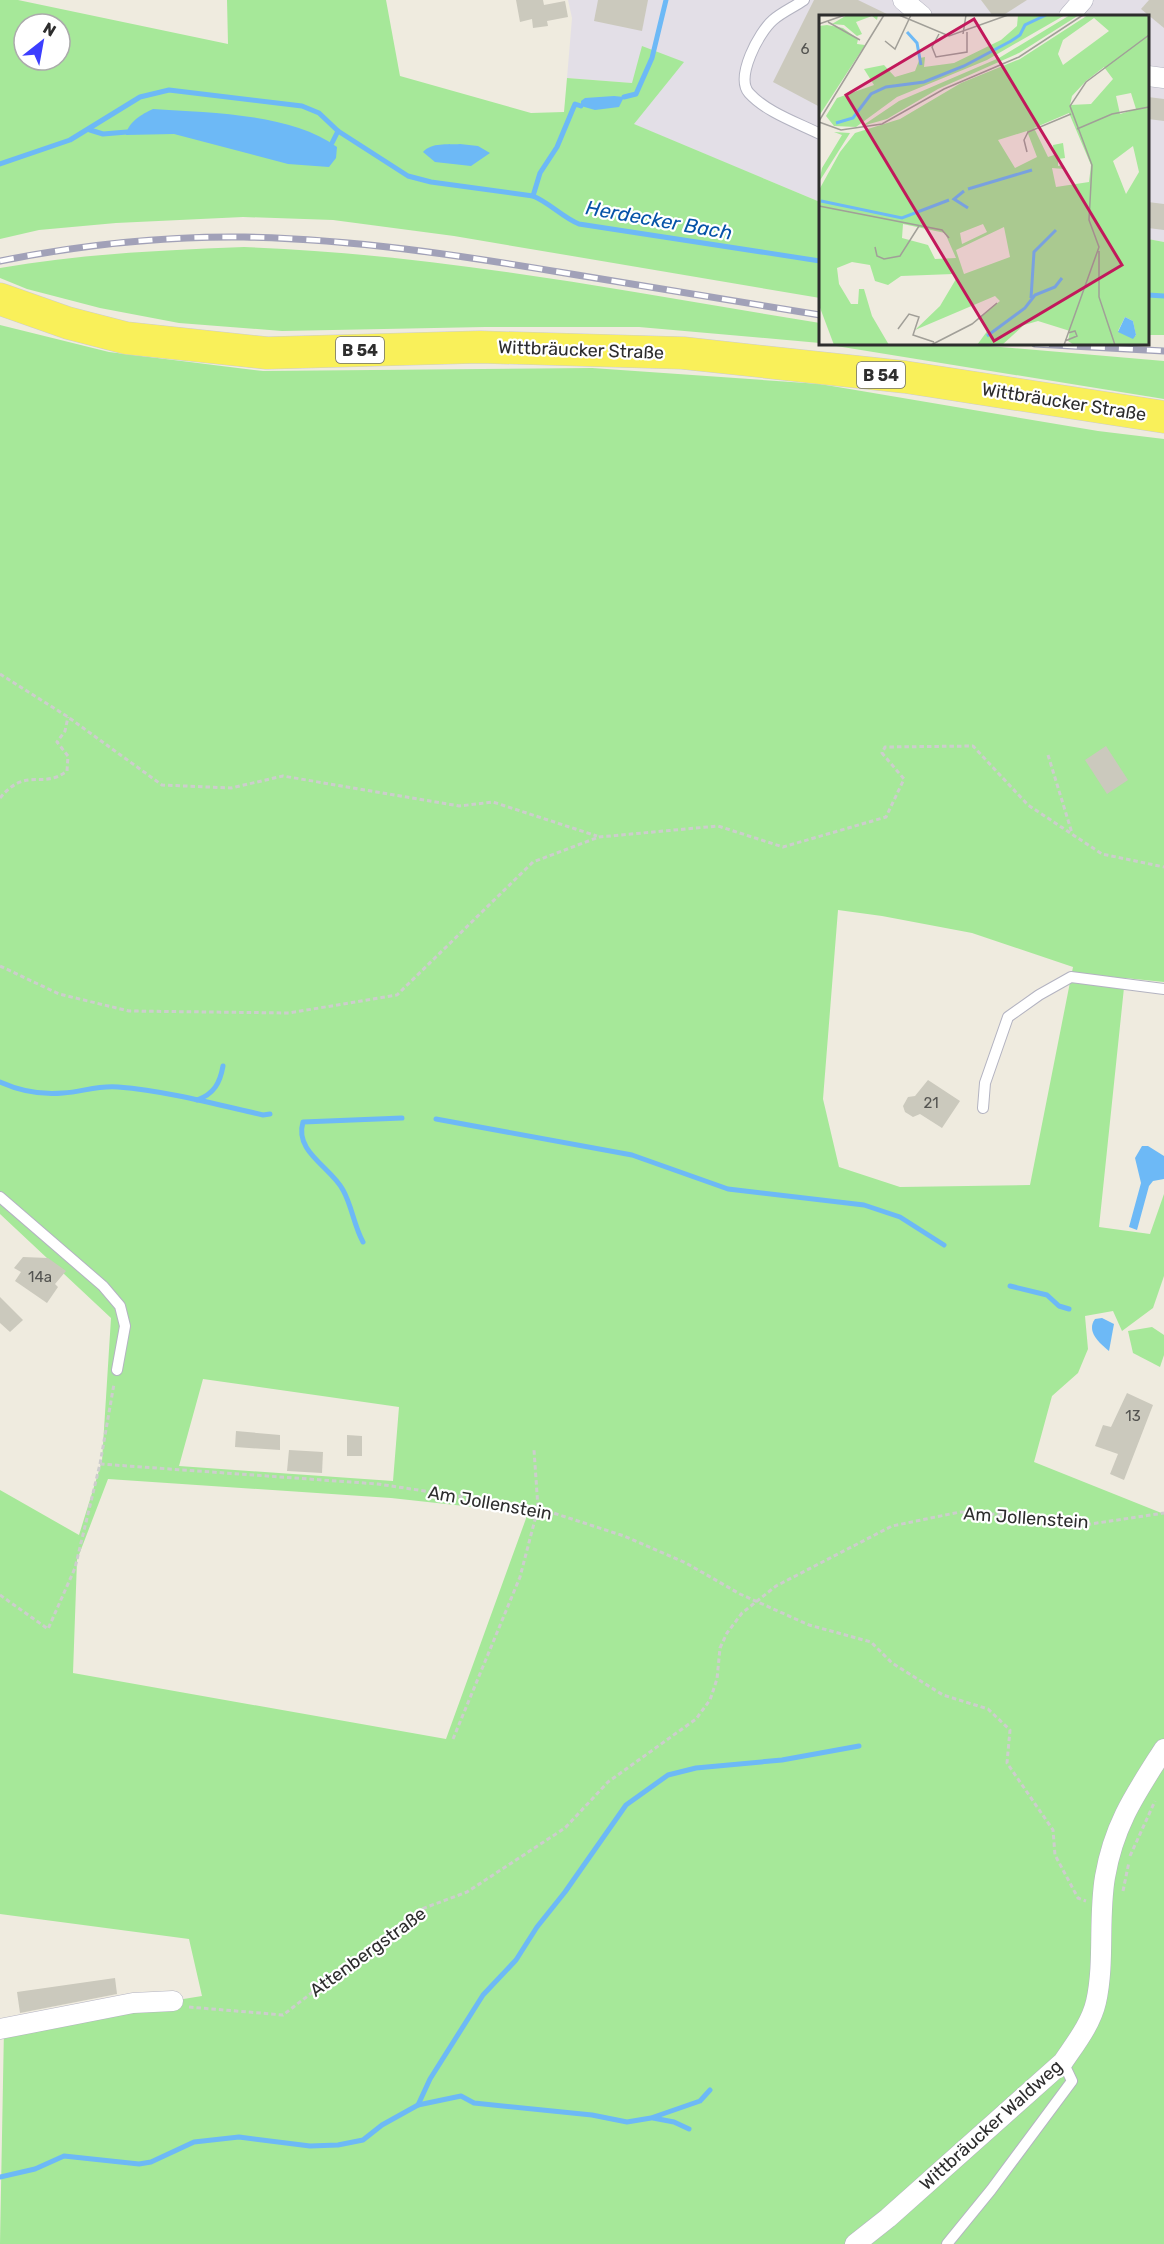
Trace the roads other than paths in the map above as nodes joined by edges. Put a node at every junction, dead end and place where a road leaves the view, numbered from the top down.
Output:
1 (804, 0) edge
2 (903, 0) edge
3 (1083, 0) edge
4 (921, 15) edge
5 (1070, 15) edge
6 (1149, 76) edge
7 (1164, 78) edge
8 (819, 133) edge
9 (0, 300) edge
10 (1164, 417) edge
11 (1164, 989) edge
12 (983, 1108) dead end
13 (0, 1197) edge
14 (117, 1370) road end
15 (1164, 1749) edge
16 (176, 2004) road end
17 (0, 2030) edge
18 (1063, 2062) junction
19 (855, 2244) edge
20 (947, 2244) edge

1 - 8 lane
2 - 4 street
3 - 5 street
6 - 7 street
9 - 10 main road, Wittbräucker Straße / B 54
11 - 12 lane
13 - 14 lane
15 - 18 street, Wittbräucker Waldweg
16 - 17 street
18 - 19 street, Wittbräucker Waldweg
18 - 20 lane

